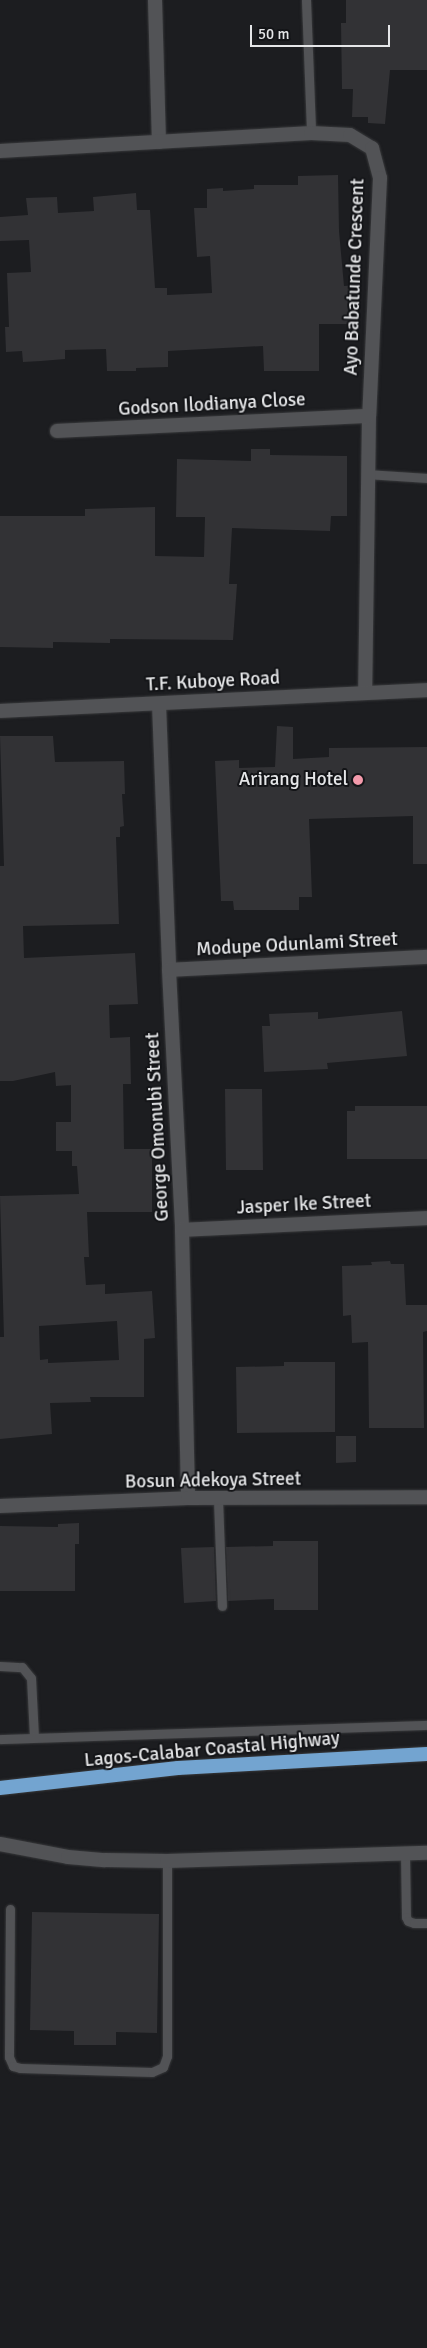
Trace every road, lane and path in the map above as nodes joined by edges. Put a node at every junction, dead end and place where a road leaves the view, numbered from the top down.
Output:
1 (155, 0) edge
2 (306, 0) edge
3 (311, 133) junction
4 (159, 142) junction
5 (0, 151) edge
6 (369, 416) junction
7 (57, 431) dead end
8 (367, 474) junction
9 (427, 478) edge
10 (427, 690) edge
11 (365, 693) junction
12 (159, 704) junction
13 (0, 711) edge
14 (427, 957) edge
15 (169, 970) junction
16 (427, 1218) edge
17 (182, 1230) junction
18 (427, 1497) edge
19 (188, 1498) junction
20 (218, 1498) junction
21 (0, 1506) edge
22 (222, 1606) dead end
23 (0, 1666) edge
24 (427, 1725) edge
25 (34, 1737) junction
26 (0, 1739) edge
27 (427, 1754) edge
28 (0, 1788) edge
29 (0, 1844) edge
30 (404, 1853) junction
31 (427, 1853) edge
32 (167, 1861) junction
33 (10, 1909) dead end
34 (427, 1923) edge

1 - 4 street
2 - 3 lane
3 - 4 street, Ayo Babatunde Crescent
3 - 6 street, Ayo Babatunde Crescent
4 - 5 street, Ayo Babatunde Crescent
6 - 7 street, Godson Ilodianya Close
6 - 8 street, Ayo Babatunde Crescent
8 - 9 lane
8 - 11 street, Ayo Babatunde Crescent
10 - 11 street, T.F. Kuboye Road
11 - 12 street, T.F. Kuboye Road
12 - 13 street, T.F. Kuboye Road
12 - 15 street, George Omonubi Street
14 - 15 street, Modupe Odunlami Street
15 - 17 street, George Omonubi Street
16 - 17 street, Jasper Ike Street
17 - 19 street, George Omonubi Street
18 - 20 street, Bosun Adekoya Street
19 - 20 street, Bosun Adekoya Street
19 - 21 street, Bosun Adekoya Street
20 - 22 lane
23 - 25 lane
24 - 25 lane
25 - 26 lane
27 - 28 highway, Lagos-Calabar Coastal Highway
29 - 32 street
30 - 31 street
30 - 32 street
30 - 34 lane
32 - 33 lane

